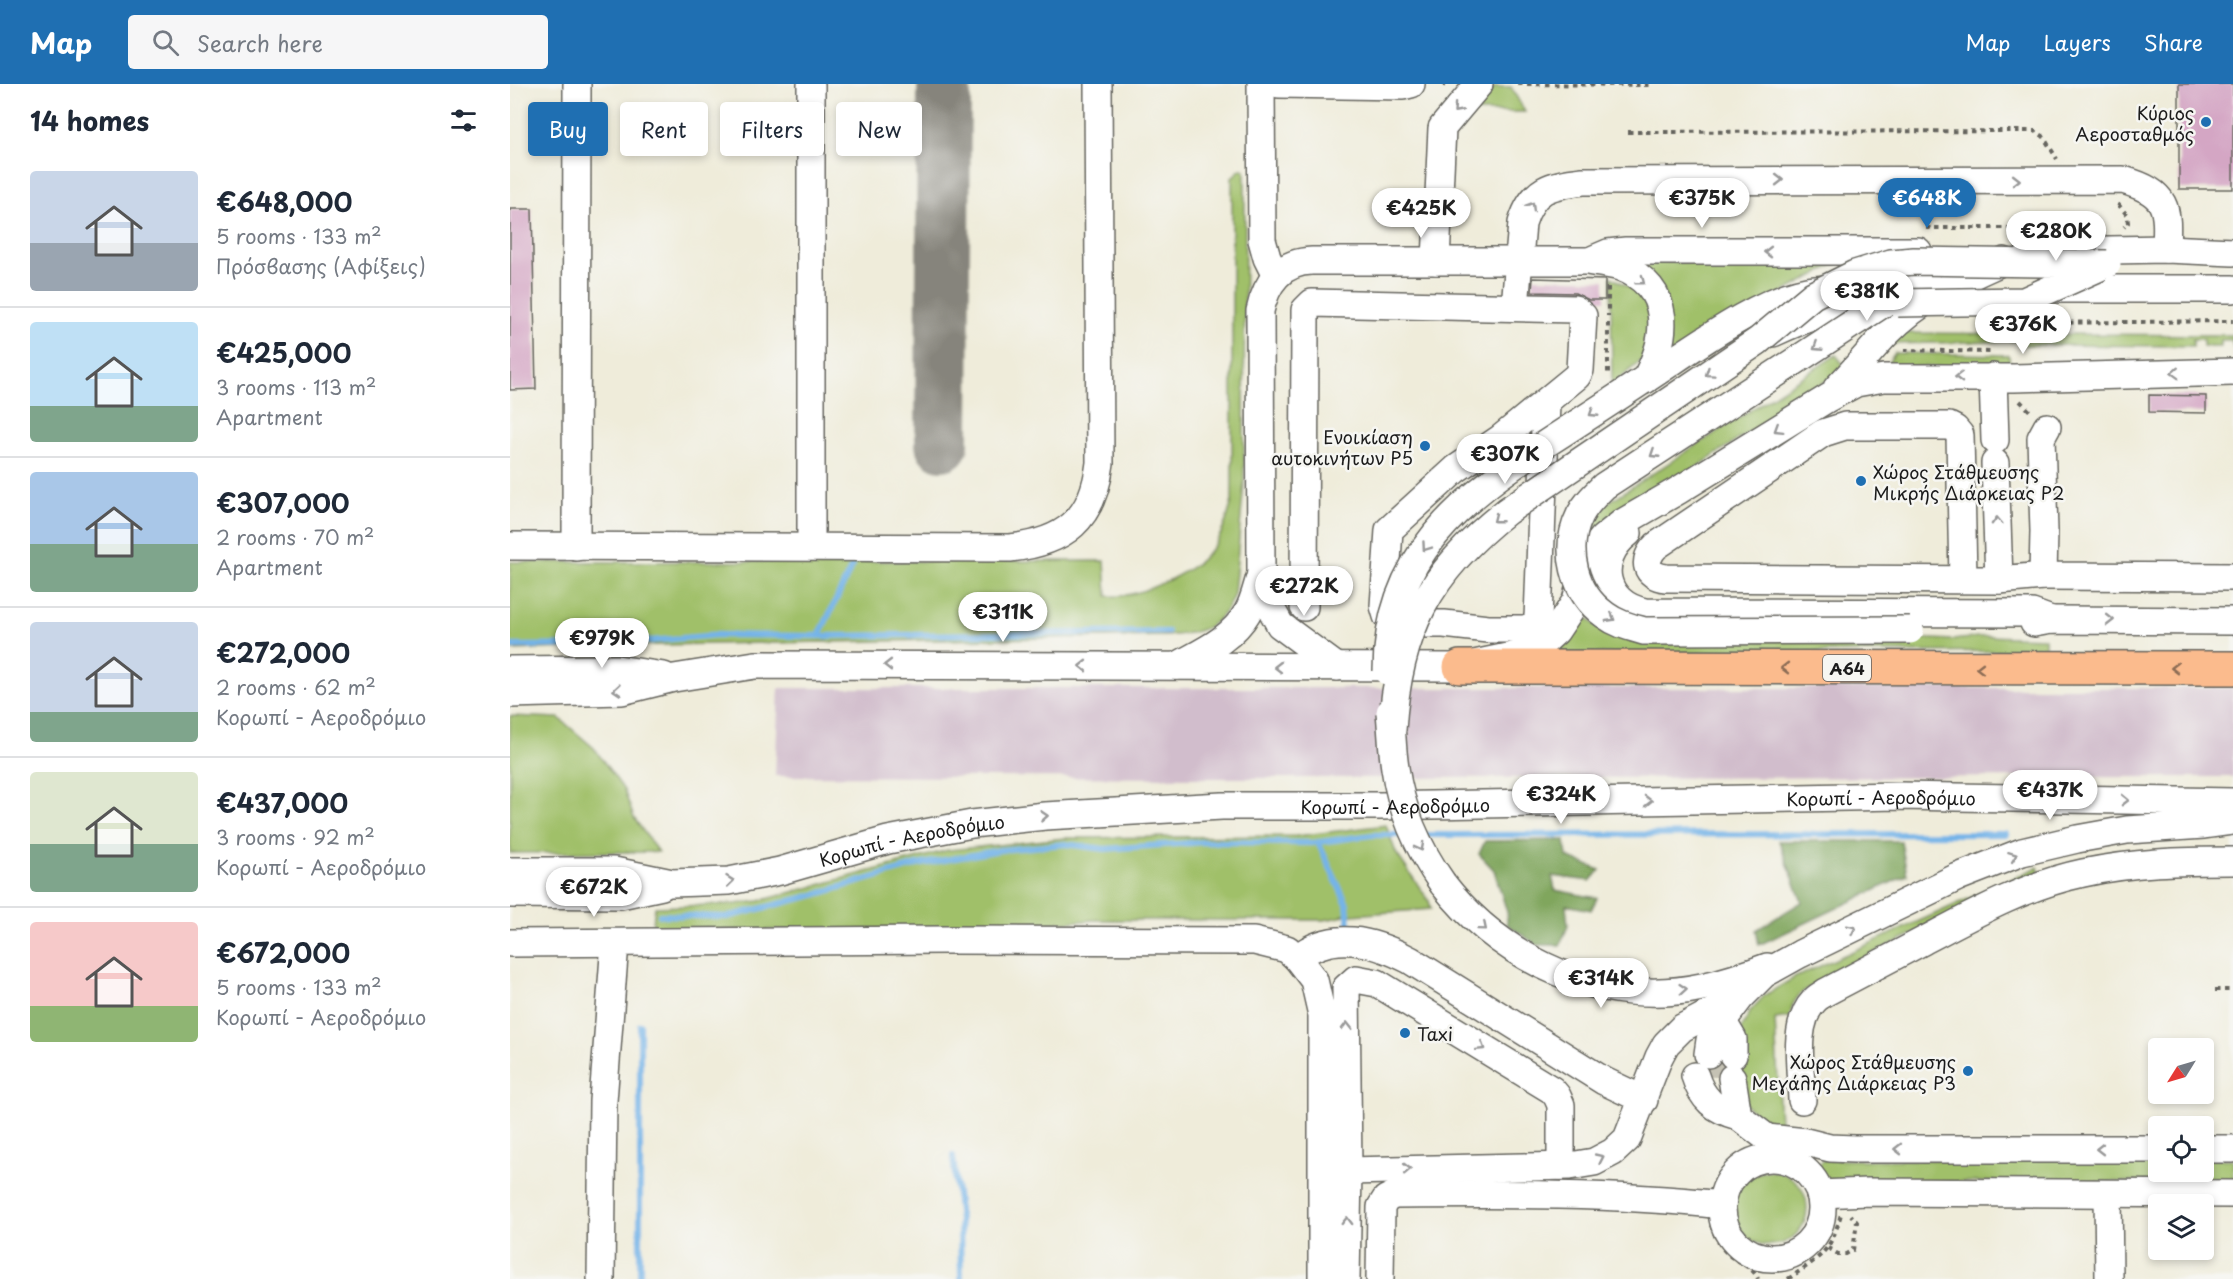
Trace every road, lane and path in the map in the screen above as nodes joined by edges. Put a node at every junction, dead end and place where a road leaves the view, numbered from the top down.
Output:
1 (577, 84) edge
2 (810, 84) edge
3 (1098, 84) edge
4 (1261, 84) edge
5 (1279, 84) edge
6 (1411, 84) edge
7 (1479, 84) edge
8 (1518, 84) edge
9 (1649, 85) edge
10 (1628, 132) dead end
11 (2062, 165) dead end
12 (2115, 180) junction
13 (2122, 227) dead end
14 (1922, 228) dead end
15 (2052, 228) dead end
16 (2166, 249) junction
17 (2028, 251) junction
18 (2233, 252) edge
19 (1436, 261) junction
20 (1588, 261) junction
21 (1518, 262) junction
22 (2107, 264) junction
23 (2233, 265) edge
24 (1276, 276) junction
25 (2233, 289) edge
26 (1942, 290) junction
27 (2233, 301) edge
28 (1891, 303) junction
29 (1515, 307) junction
30 (2023, 312) junction
31 (2233, 321) edge
32 (1758, 340) junction
33 (1893, 349) dead end
34 (1998, 365) junction
35 (2233, 372) edge
36 (1644, 381) junction
37 (1828, 398) junction
38 (1546, 403) junction
39 (2047, 427) dead end
40 (1679, 490) junction
41 (1262, 530) junction
42 (1305, 530) junction
43 (510, 546) edge
44 (811, 546) junction
45 (576, 547) junction
46 (1261, 574) junction
47 (2043, 576) junction
48 (2233, 577) edge
49 (1963, 578) junction
50 (1998, 580) junction
51 (1304, 607) dead end
52 (2051, 620) junction
53 (2233, 621) edge
54 (1176, 667) junction
55 (1337, 667) junction
56 (1460, 667) junction
57 (2233, 668) edge
58 (510, 670) edge
59 (674, 678) junction
60 (510, 694) edge
61 (1392, 730) junction
62 (2233, 802) edge
63 (2233, 820) edge
64 (2233, 861) edge
65 (510, 871) edge
66 (672, 883) junction
67 (510, 894) edge
68 (510, 943) edge
69 (615, 943) junction
70 (1800, 954) junction
71 (1298, 958) junction
72 (2215, 990) dead end
73 (2233, 990) edge
74 (1740, 998) junction
75 (1714, 1066) junction
76 (1644, 1100) junction
77 (1802, 1100) dead end
78 (1738, 1116) junction
79 (1830, 1148) junction
80 (2148, 1149) edge
81 (2214, 1149) edge
82 (2233, 1149) edge
83 (1782, 1154) junction
84 (1561, 1166) junction
85 (1348, 1171) junction
86 (1820, 1194) junction
87 (2108, 1194) junction
88 (2233, 1194) edge
89 (1715, 1213) junction
90 (1828, 1248) junction
91 (1766, 1272) edge
92 (601, 1279) edge
93 (1322, 1279) edge
94 (1346, 1279) edge
95 (1380, 1279) edge
96 (1788, 1279) edge
97 (2109, 1279) edge

1 - 45 street
2 - 44 street
3 - 44 street
4 - 24 street
5 - 6 street
7 -> 19 street
8 - 9 path
10 - 11 path
12 - 13 path
12 - 16 street
21 -> 12 street
14 - 15 path
16 - 17 street
16 - 18 street
17 -> 20 street
17 - 26 street
19 - 21 street
19 - 24 street
20 - 21 street
20 -> 36 street
21 - 29 street
22 - 23 street
22 - 30 street, bridge
22 - 32 street, bridge
24 - 41 street
25 - 26 street
26 - 36 street
26 - 37 street
27 - 30 street
28 - 30 street, bridge
28 - 32 street, bridge
28 -> 52 street, bridge
29 - 38 street
29 - 42 street
30 - 31 path, bridge
32 -> 61 street, bridge
33 - 34 path
35 -> 34 street
34 -> 37 street
50 -> 34 street
36 -> 61 street, bridge
37 -> 40 street
38 - 38 street
39 - 47 street
40 - 52 street
40 - 56 street
41 - 42 street
41 - 46 street
42 - 51 street
43 - 45 street
44 - 45 street
46 - 54 street
46 - 55 street
47 - 48 street
47 - 50 street
49 - 49 street
49 - 50 street
52 -> 53 street
55 -> 54 street
54 -> 59 street
55 - 56 street
57 -> 56 highway, Α64
58 - 59 street
59 -> 60 street
61 -> 70 street, bridge
66 -> 62 street, Κορωπί - Αεροδρόμιο
70 -> 63 street
64 - 77 street
65 - 66 street
66 - 67 street
68 - 69 street
69 - 71 street
69 - 92 street
70 - 74 street
71 - 76 street
71 - 93 street
72 - 73 path
74 - 75 street
74 - 76 street
75 - 78 street
75 - 78 street
84 -> 76 street
78 - 83 street
80 -> 79 street
79 - 83 street
79 - 83 street
81 - 82 street
83 - 86 street
83 - 89 street
85 -> 84 street
85 -> 84 street
94 -> 85 street
86 - 87 street
86 - 91 street
87 - 88 street
87 - 97 street
89 - 91 street
89 - 91 path
89 - 95 street
90 - 90 path
90 - 96 path

